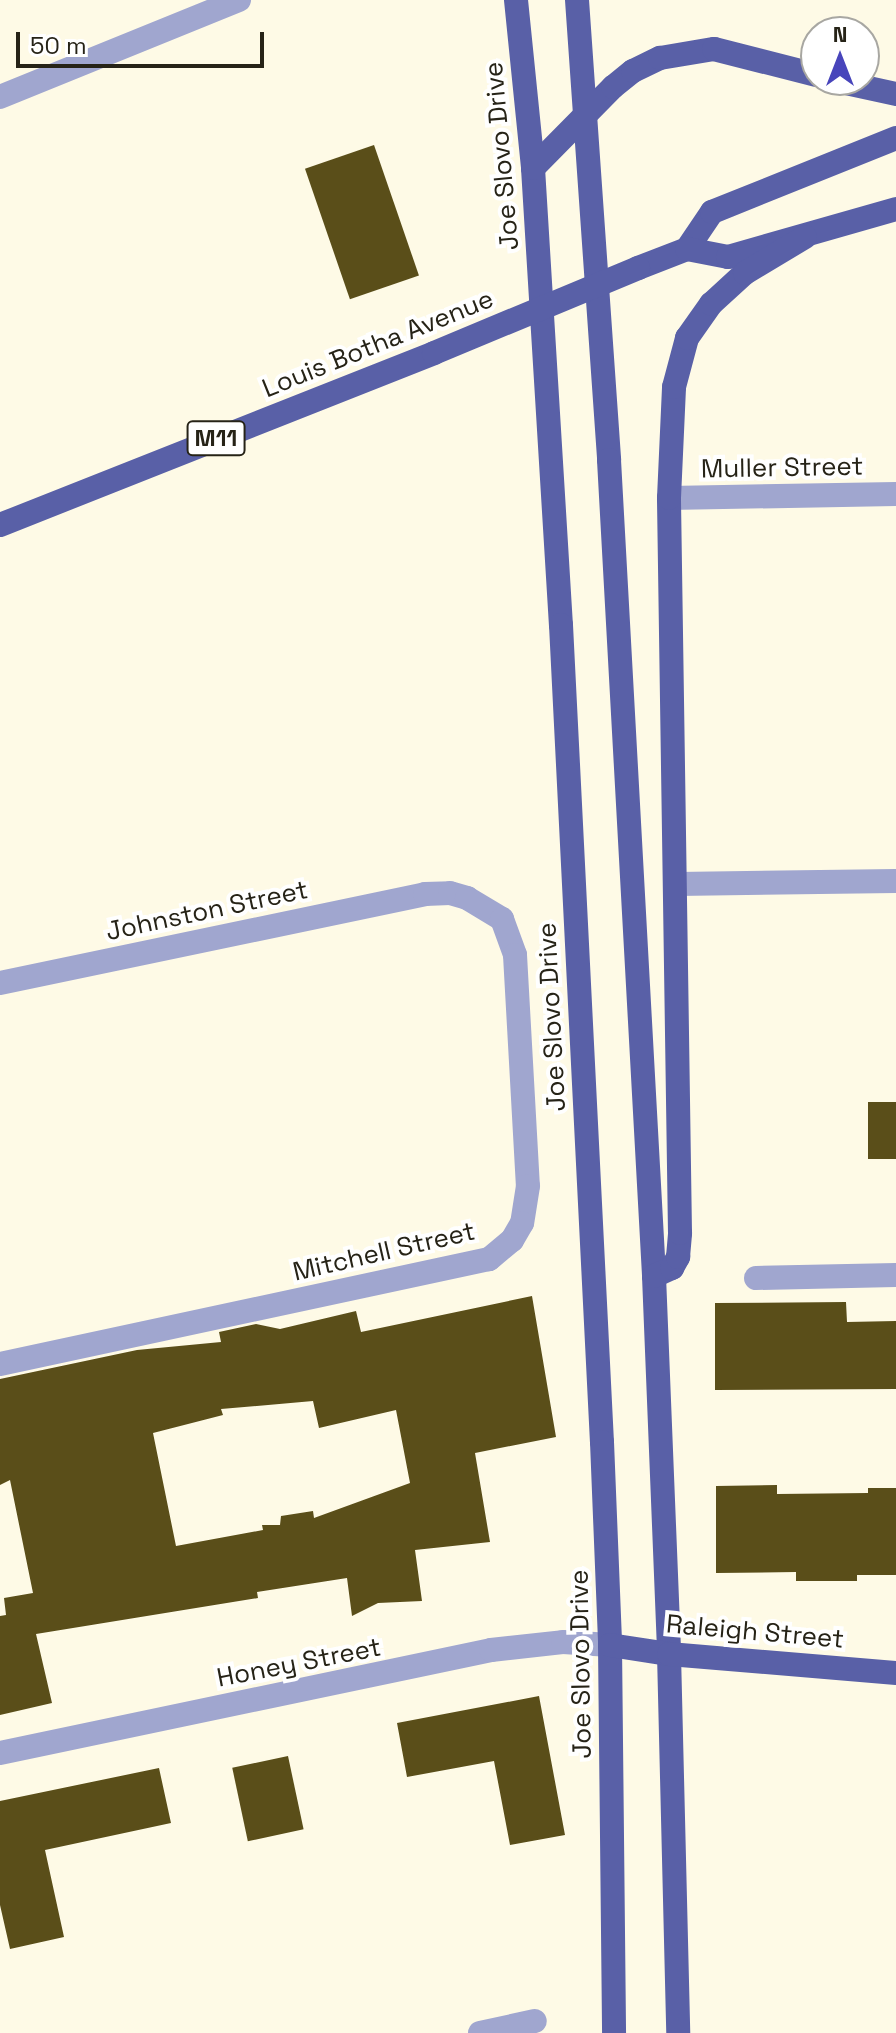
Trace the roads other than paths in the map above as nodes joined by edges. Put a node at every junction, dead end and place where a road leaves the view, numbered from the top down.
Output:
1 (239, 0) edge
2 (516, 0) edge
3 (577, 0) edge
4 (800, 71) edge
5 (0, 97) edge
6 (586, 113) junction
7 (896, 138) edge
8 (533, 168) junction
9 (896, 209) edge
10 (805, 237) junction
11 (687, 249) junction
12 (896, 494) edge
13 (669, 498) junction
14 (0, 525) edge
15 (896, 881) edge
16 (677, 884) junction
17 (425, 894) joint
18 (0, 983) edge
19 (896, 1275) edge
20 (654, 1276) junction
21 (756, 1278) dead end
22 (0, 1364) edge
23 (610, 1645) junction
24 (669, 1654) junction
25 (896, 1673) edge
26 (0, 1753) edge
27 (535, 2021) dead end
28 (480, 2033) edge
29 (614, 2033) edge
30 (678, 2033) edge

1 - 5 street
2 - 8 main road, Joe Slovo Drive
3 - 6 main road
4 - 6 main road
6 - 8 main road
6 - 20 main road
7 - 11 main road
8 - 23 main road, Joe Slovo Drive
9 - 10 main road
10 - 11 main road
10 - 13 main road
11 - 14 main road, Louis Botha Avenue / M11, bridge
12 - 13 street, Muller Street
13 - 16 main road
15 - 16 street
16 - 20 main road
17 - 18 street, Johnston Street
17 - 22 street, Mitchell Street
19 - 21 street
20 - 24 main road
23 - 24 main road, Raleigh Street
23 - 26 street, Honey Street
23 - 29 main road, Joe Slovo Drive
24 - 25 main road, Raleigh Street
24 - 30 main road
27 - 28 street

